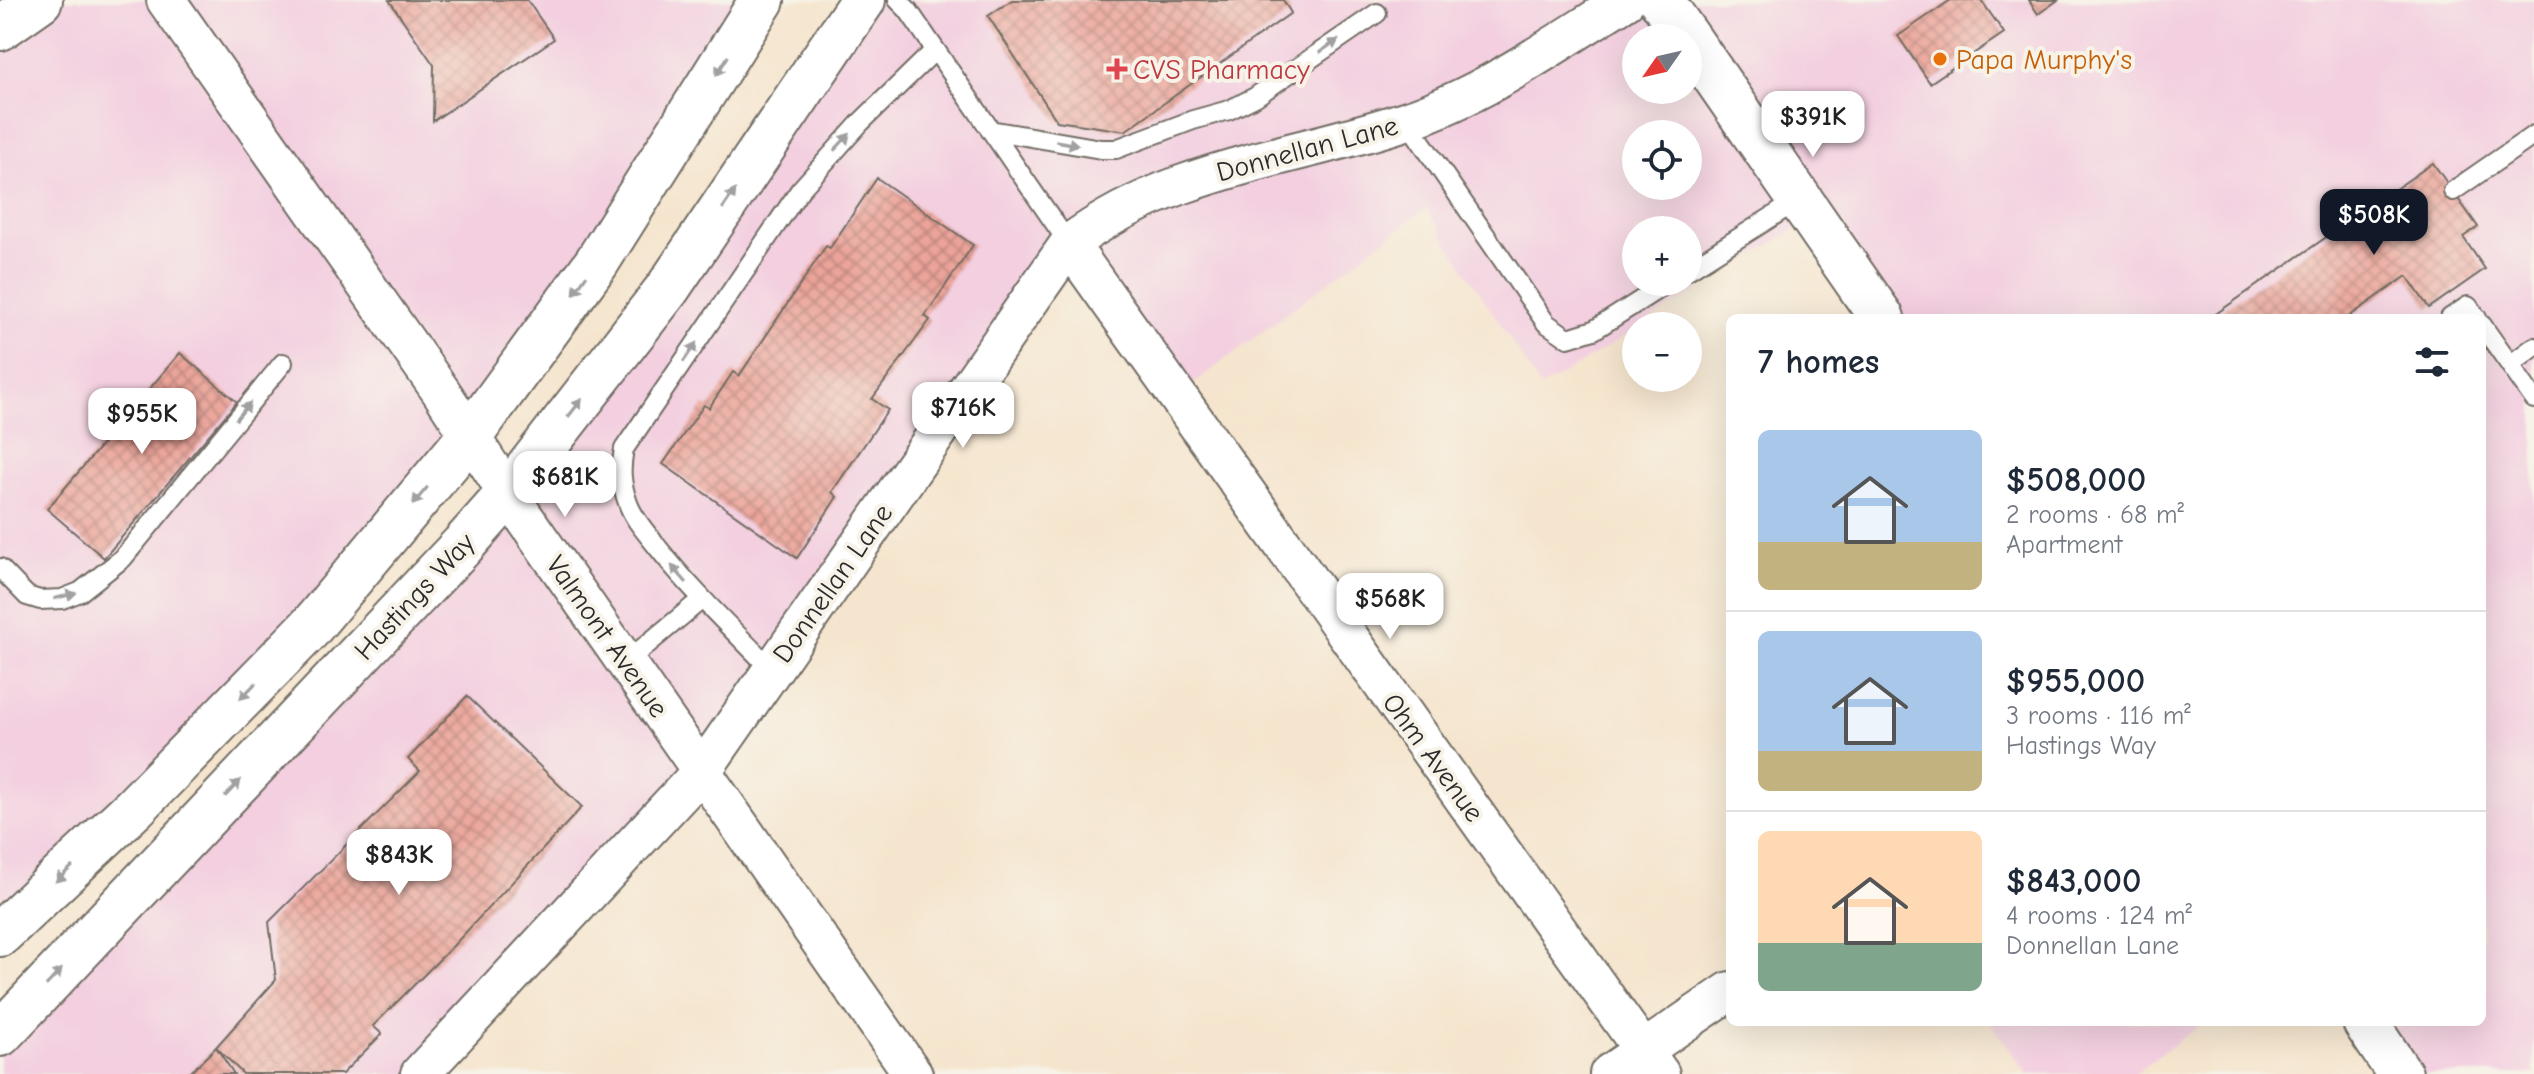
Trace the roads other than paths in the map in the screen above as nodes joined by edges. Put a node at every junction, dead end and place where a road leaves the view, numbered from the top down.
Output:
1 (40, 0) edge
2 (166, 0) edge
3 (762, 0) edge
4 (863, 0) edge
5 (898, 0) edge
6 (1626, 0) edge
7 (1661, 0) edge
8 (1377, 13) dead end
9 (1678, 24) edge
10 (0, 28) edge
11 (935, 50) junction
12 (1702, 58) edge
13 (1407, 121) junction
14 (990, 130) junction
15 (2534, 135) edge
16 (2453, 191) dead end
17 (1800, 199) junction
18 (1069, 244) junction
19 (1702, 261) edge
20 (1647, 296) edge
21 (1879, 314) edge
22 (2456, 314) edge
23 (2474, 314) edge
24 (2486, 331) edge
25 (2534, 347) edge
26 (283, 363) dead end
27 (2510, 365) junction
28 (2534, 399) edge
29 (470, 436) junction
30 (508, 494) junction
31 (0, 568) edge
32 (702, 599) junction
33 (626, 662) junction
34 (772, 670) junction
35 (702, 771) junction
36 (0, 934) edge
37 (1726, 995) edge
38 (2368, 1026) edge
39 (0, 1034) edge
40 (1652, 1062) edge
41 (420, 1074) edge
42 (913, 1074) edge
43 (1609, 1074) edge
44 (2400, 1074) edge

1 - 10 main road
2 - 29 street, Valmont Avenue
3 -> 29 main road, Hastings Way
30 -> 4 main road, Hastings Way
5 - 11 lane
6 - 13 street, Donnellan Lane
7 - 9 main road
14 -> 8 lane
11 - 14 lane
32 -> 11 lane
12 - 17 main road
13 - 18 street, Donnellan Lane
13 - 20 lane
14 - 18 lane
15 - 16 lane
17 - 19 lane
17 - 21 main road
18 - 34 street, Donnellan Lane
18 - 40 street, Ohm Avenue
22 - 23 lane
24 - 27 lane
25 - 27 lane
31 -> 26 lane
27 - 28 lane
29 - 30 street, Valmont Avenue
29 -> 36 main road, Hastings Way
30 - 33 street, Valmont Avenue
39 -> 30 main road, Hastings Way
32 - 33 lane
32 - 34 lane
33 - 35 street, Valmont Avenue
34 - 35 street, Donnellan Lane
35 - 41 street, Donnellan Lane
35 - 42 street, Valmont Avenue
37 - 40 street
38 - 44 main road
40 - 43 street

